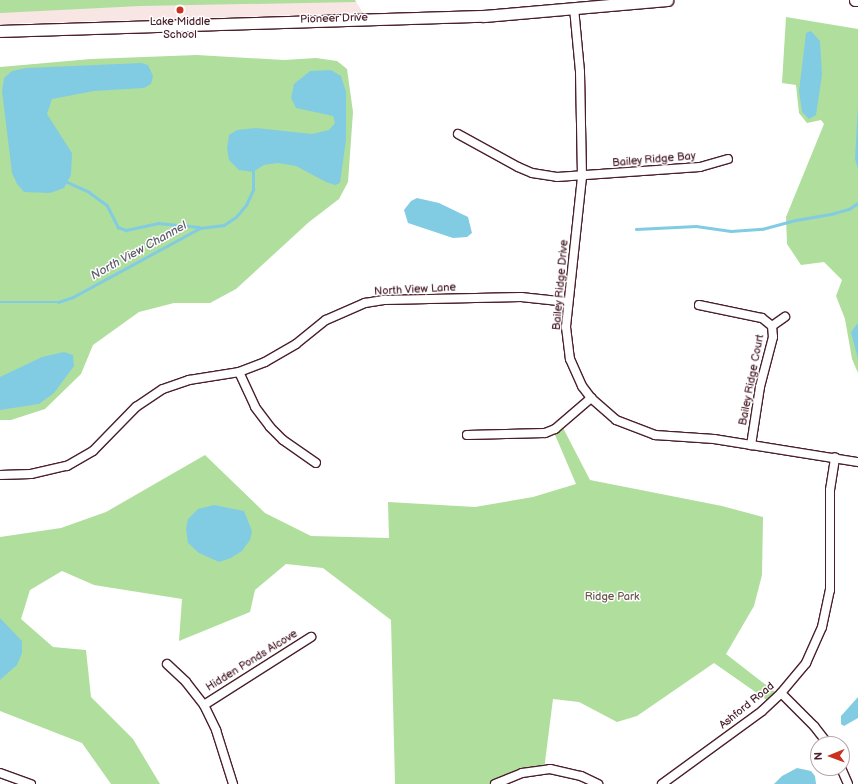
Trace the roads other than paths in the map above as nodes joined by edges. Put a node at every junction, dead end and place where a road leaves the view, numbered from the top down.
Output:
1 (667, 0) edge
2 (574, 8) junction
3 (0, 31) edge
4 (458, 134) dead end
5 (728, 159) dead end
6 (582, 177) junction
7 (568, 302) junction
8 (699, 305) dead end
9 (785, 317) dead end
10 (772, 326) junction
11 (239, 372) junction
12 (590, 398) junction
13 (467, 435) dead end
14 (752, 444) junction
15 (835, 457) junction
16 (858, 462) edge
17 (316, 463) dead end
18 (0, 475) edge
19 (311, 637) dead end
20 (167, 664) dead end
21 (781, 694) junction
22 (204, 705) junction
23 (822, 736) edge
24 (0, 773) edge
25 (31, 784) edge
26 (233, 784) edge
27 (495, 784) edge
28 (598, 784) edge
29 (662, 784) edge

1 - 2 street, Pioneer Drive
2 - 3 street, Pioneer Drive
2 - 6 street, Bailey Ridge Drive
4 - 6 street, Bailey Ridge Bay
5 - 6 street, Bailey Ridge Bay
6 - 7 street, Bailey Ridge Drive
7 - 11 street, North View Lane
7 - 12 street, Bailey Ridge Drive
8 - 10 street, Bailey Ridge Court
9 - 10 street
10 - 14 street, Bailey Ridge Court
11 - 17 street
11 - 18 street, North View Lane
12 - 13 street
12 - 14 street, Bailey Ridge Drive
14 - 15 street, Bailey Ridge Drive
15 - 16 street, Bailey Ridge Drive
15 - 21 street, Ashford Road
19 - 22 street, Hidden Ponds Alcove
20 - 22 street
21 - 23 street
21 - 29 street, Ashford Road
22 - 26 street
24 - 25 street
27 - 28 street

